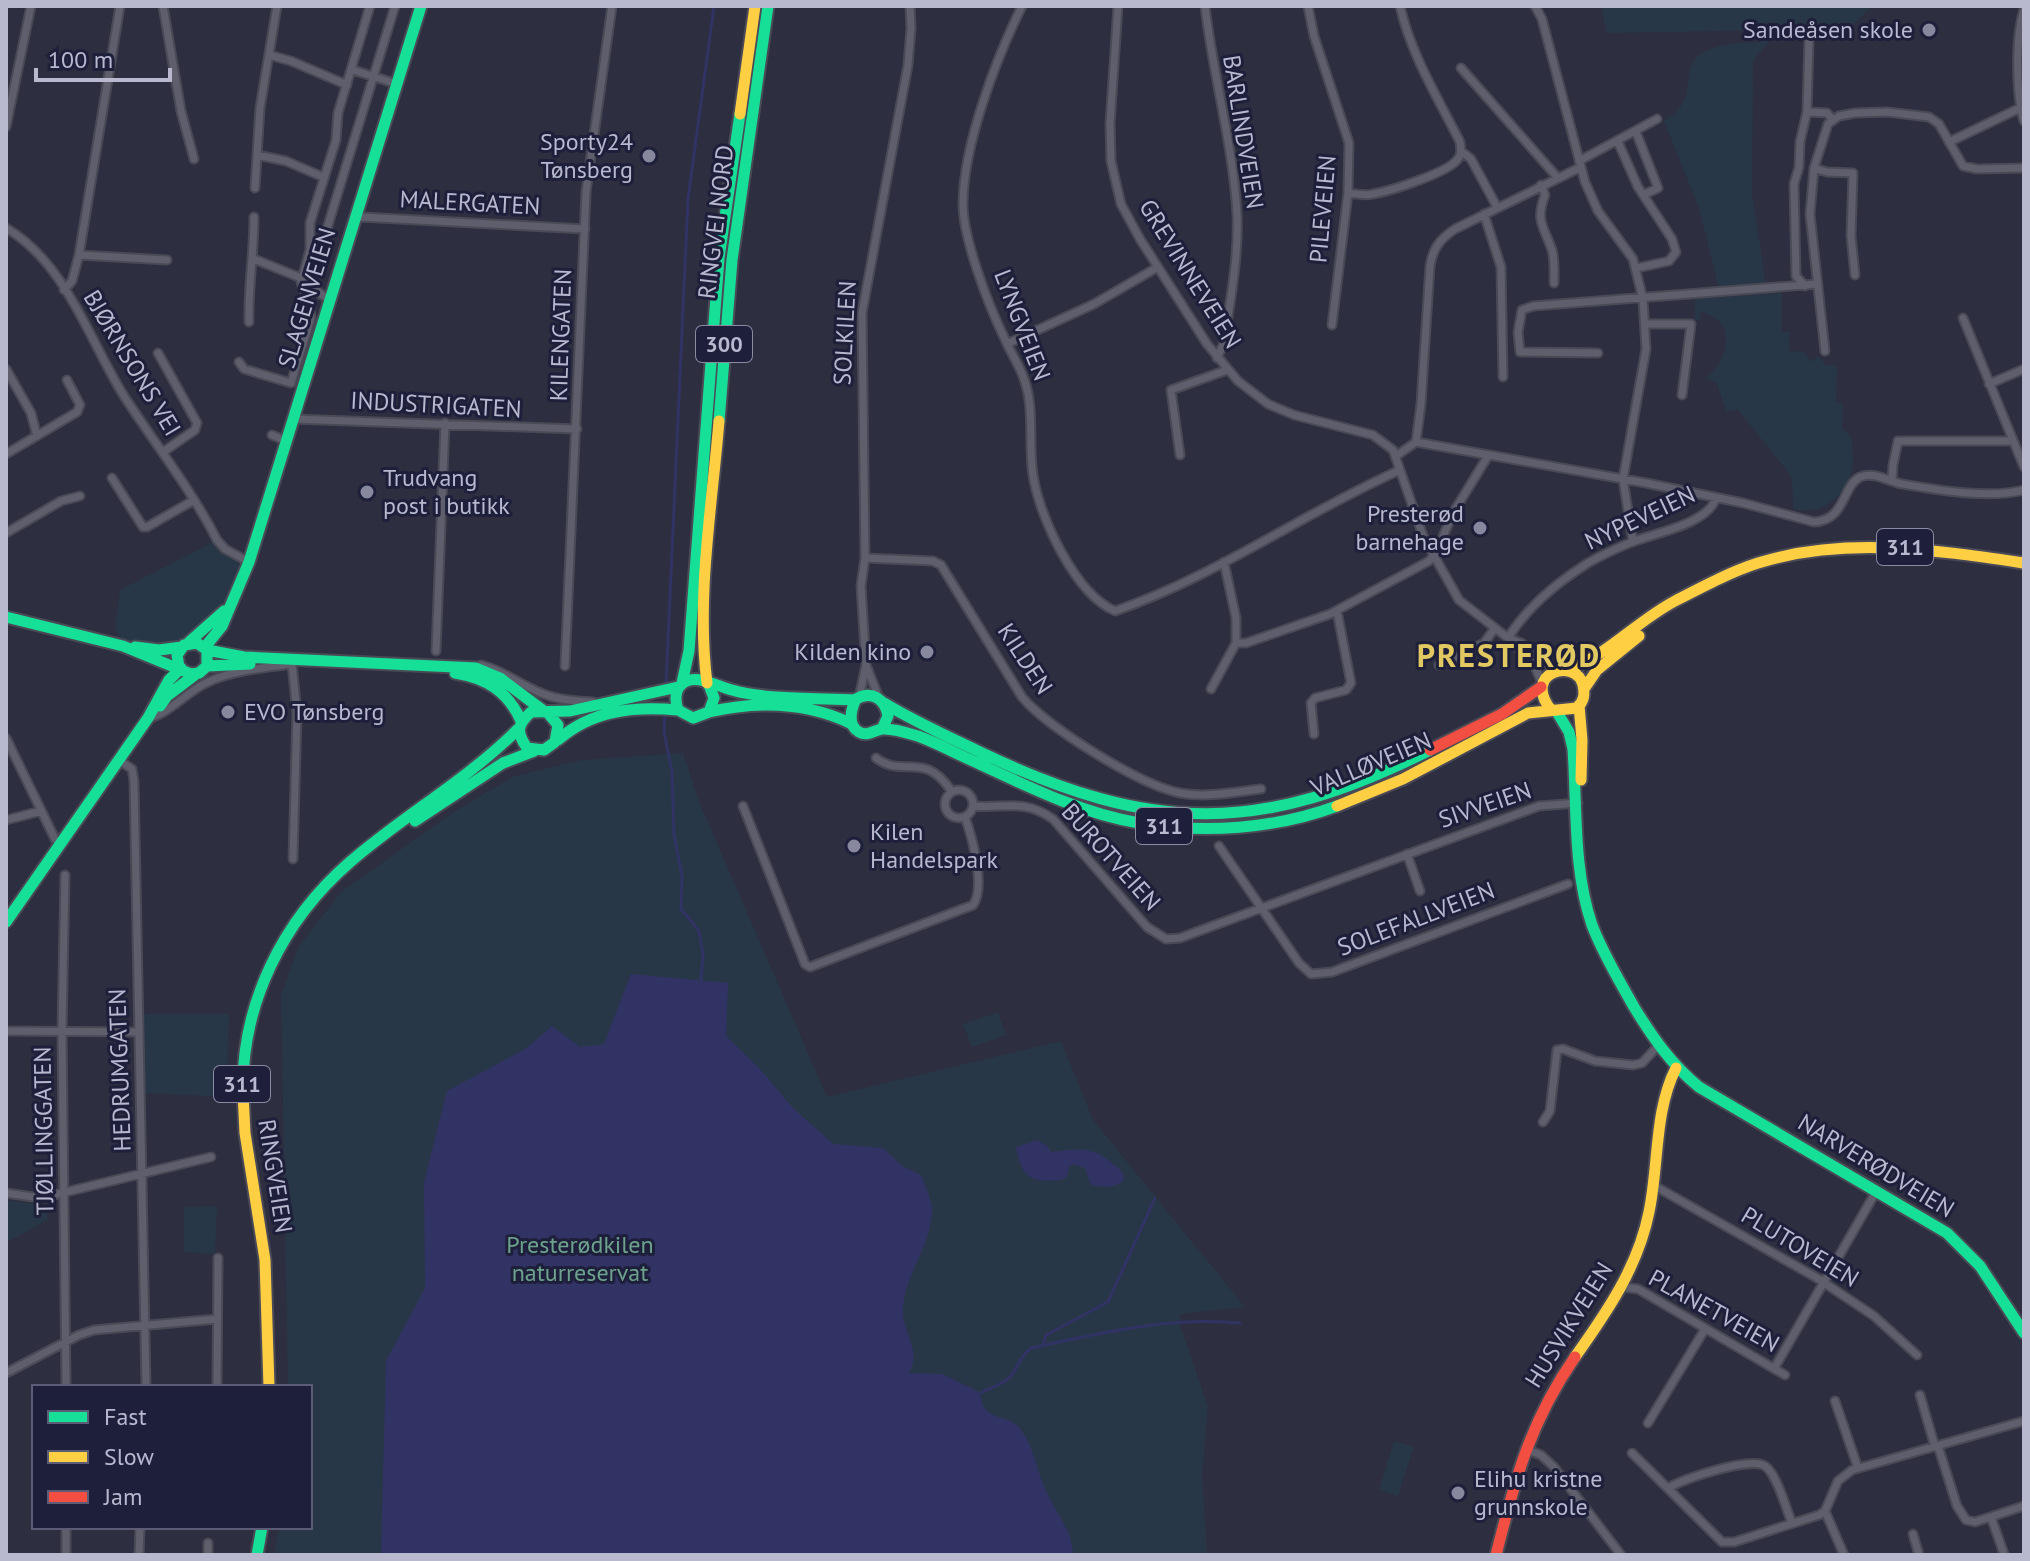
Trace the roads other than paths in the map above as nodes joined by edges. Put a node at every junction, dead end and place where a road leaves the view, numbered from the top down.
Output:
1 (31, 6) edge
2 (120, 6) edge
3 (163, 6) edge
4 (277, 6) edge
5 (370, 6) edge
6 (395, 6) edge
7 (421, 6) edge
8 (612, 6) edge
9 (755, 6) edge
10 (768, 6) edge
11 (910, 6) edge
12 (1022, 6) edge
13 (1118, 6) edge
14 (1205, 6) edge
15 (1308, 6) edge
16 (1400, 6) edge
17 (1535, 6) edge
18 (2024, 10) edge
19 (1809, 39) dead end
20 (269, 55) junction
21 (1461, 68) dead end
22 (353, 70) junction
23 (374, 76) junction
24 (397, 84) junction
25 (347, 85) junction
26 (2020, 108) junction
27 (1807, 112) junction
28 (1657, 119) dead end
29 (1833, 120) junction
30 (2024, 121) edge
31 (6, 127) edge
32 (1636, 132) junction
33 (1618, 142) junction
34 (1949, 142) junction
35 (1461, 151) junction
36 (257, 155) junction
37 (194, 159) dead end
38 (1580, 164) junction
39 (1814, 168) junction
40 (2024, 168) edge
41 (323, 177) junction
42 (1557, 177) junction
43 (1541, 185) junction
44 (255, 188) dead end
45 (1348, 193) junction
46 (1643, 195) junction
47 (1497, 207) junction
48 (1484, 214) junction
49 (254, 217) dead end
50 (354, 220) junction
51 (6, 228) edge
52 (585, 229) junction
53 (79, 255) junction
54 (254, 259) junction
55 (167, 260) dead end
56 (310, 262) junction
57 (1158, 267) junction
58 (1637, 268) junction
59 (1855, 275) dead end
60 (301, 278) junction
61 (1554, 283) dead end
62 (1817, 284) junction
63 (1805, 286) junction
64 (64, 290) junction
65 (330, 299) junction
66 (1643, 299) junction
67 (1963, 318) dead end
68 (249, 322) dead end
69 (1646, 324) junction
70 (1332, 325) dead end
71 (1007, 344) junction
72 (1825, 351) dead end
73 (158, 353) dead end
74 (1598, 353) dead end
75 (1217, 358) junction
76 (239, 362) dead end
77 (6, 369) edge
78 (2024, 369) edge
79 (1227, 370) junction
80 (1503, 377) dead end
81 (67, 380) dead end
82 (1989, 384) junction
83 (1682, 395) dead end
84 (293, 419) junction
85 (445, 423) junction
86 (577, 429) junction
87 (272, 435) dead end
88 (37, 436) junction
89 (286, 441) junction
90 (2013, 441) junction
91 (1416, 442) junction
92 (163, 452) junction
93 (6, 454) edge
94 (1180, 455) dead end
95 (1396, 456) junction
96 (1488, 456) junction
97 (2024, 467) edge
98 (1400, 470) junction
99 (112, 478) dead end
100 (1623, 479) junction
101 (1892, 480) junction
102 (2024, 490) edge
103 (80, 496) dead end
104 (1716, 498) junction
105 (194, 500) junction
106 (6, 533) edge
107 (1633, 542) junction
108 (865, 558) junction
109 (1433, 558) junction
110 (249, 562) junction
111 (1224, 562) junction
112 (2024, 563) edge
113 (1686, 597) junction
114 (233, 602) junction
115 (1337, 611) junction
116 (6, 617) edge
117 (1495, 628) junction
118 (1508, 638) junction
119 (1236, 643) junction
120 (185, 645) junction
121 (123, 646) junction
122 (206, 649) junction
123 (436, 651) dead end
124 (292, 664) junction
125 (866, 665) junction
126 (1439, 665) dead end
127 (207, 666) junction
128 (461, 666) junction
129 (565, 666) dead end
130 (180, 668) junction
131 (1563, 670) junction
132 (196, 674) junction
133 (708, 684) junction
134 (1541, 685) junction
135 (673, 688) junction
136 (1211, 689) dead end
137 (1584, 689) junction
138 (858, 699) junction
139 (882, 700) junction
140 (599, 703) junction
141 (1579, 705) junction
142 (669, 709) junction
143 (1554, 711) junction
144 (546, 712) junction
145 (709, 712) junction
146 (148, 718) junction
147 (852, 724) junction
148 (520, 725) junction
149 (882, 729) junction
150 (1314, 734) dead end
151 (6, 738) edge
152 (555, 742) junction
153 (534, 751) junction
154 (876, 758) dead end
155 (119, 760) junction
156 (1261, 789) dead end
157 (952, 792) junction
158 (1578, 800) junction
159 (743, 806) dead end
160 (973, 806) junction
161 (41, 811) junction
162 (965, 817) junction
163 (6, 820) edge
164 (391, 833) junction
165 (60, 844) junction
166 (1219, 846) dead end
167 (1407, 854) junction
168 (293, 859) dead end
169 (65, 875) dead end
170 (1568, 884) dead end
171 (1420, 891) dead end
172 (1260, 907) junction
173 (6, 922) edge
174 (6, 1031) edge
175 (62, 1031) junction
176 (137, 1032) junction
177 (1658, 1046) junction
178 (1676, 1068) junction
179 (1543, 1122) dead end
180 (211, 1157) dead end
181 (143, 1174) junction
182 (1653, 1185) junction
183 (1877, 1190) junction
184 (6, 1193) edge
185 (64, 1193) junction
186 (218, 1258) dead end
187 (1824, 1282) junction
188 (1622, 1287) junction
189 (217, 1319) junction
190 (145, 1325) junction
191 (1705, 1329) junction
192 (2024, 1333) edge
193 (66, 1341) junction
194 (1917, 1355) dead end
195 (1775, 1367) junction
196 (6, 1373) edge
197 (1785, 1375) dead end
198 (66, 1385) edge
199 (146, 1385) edge
200 (217, 1385) edge
201 (269, 1385) edge
202 (1920, 1395) dead end
203 (1835, 1401) dead end
204 (2024, 1421) edge
205 (1648, 1423) dead end
206 (1937, 1447) junction
207 (1525, 1449) junction
208 (1632, 1453) dead end
209 (1858, 1468) junction
210 (1668, 1488) junction
211 (2024, 1506) edge
212 (1825, 1511) junction
213 (1991, 1517) junction
214 (1792, 1523) junction
215 (66, 1529) edge
216 (140, 1529) edge
217 (262, 1529) edge
218 (1913, 1534) dead end
219 (208, 1543) dead end
220 (2004, 1554) edge
221 (66, 1555) edge
222 (139, 1555) edge
223 (208, 1555) edge
224 (257, 1555) edge
225 (1496, 1555) edge
226 (1621, 1555) edge
227 (1844, 1555) edge
228 (1919, 1555) edge

1 - 31 street
2 - 53 street, BJØRNSONS VEI
3 - 37 street
4 - 20 street
5 - 22 street, SLAGENVEIEN
6 - 23 street
7 - 24 main road, SLAGENVEIEN
8 - 52 street, KILENGATEN
9 - 135 main road, RINGVEI NORD / 300
10 - 133 main road, RINGVEI NORD / 300
11 - 108 street, SOLKILEN
12 - 71 street, LYNGVEIEN
13 - 57 street, GREVINNEVEIEN
14 - 75 street, BARLINDVEIEN
15 - 45 street, PILEVEIEN
16 - 35 street
17 - 38 street
18 - 26 street
19 - 27 street
20 - 25 street
20 - 36 street
21 - 42 street
22 - 23 street
22 - 25 street, SLAGENVEIEN
23 - 24 street
23 - 56 street
24 - 50 main road, SLAGENVEIEN
25 - 41 street, SLAGENVEIEN
26 - 30 street
26 - 34 street
27 - 29 street
27 - 63 street
28 - 32 street
29 - 34 street
29 - 39 street
32 - 33 street
32 - 46 street
33 - 38 street
33 - 46 street
34 - 40 street
35 - 45 street
35 - 47 street
36 - 41 street
36 - 44 street
38 - 42 street
38 - 58 street
39 - 59 street
39 - 62 street
41 - 56 street, SLAGENVEIEN
42 - 43 street
43 - 47 street
43 - 61 street
45 - 70 street, PILEVEIEN
46 - 58 street
47 - 48 street
48 - 80 street
48 - 91 street
49 - 54 street, SLAGENVEIEN
50 - 52 street, MALERGATEN
50 - 65 main road, SLAGENVEIEN
51 - 64 street
52 - 86 street, KILENGATEN
53 - 55 street
53 - 64 street, BJØRNSONS VEI
54 - 60 street, SLAGENVEIEN
54 - 68 street, SLAGENVEIEN
56 - 60 street, SLAGENVEIEN
56 - 65 street
57 - 71 street
57 - 75 street, GREVINNEVEIEN
58 - 66 street
60 - 76 street, SLAGENVEIEN
62 - 63 street
62 - 72 street
63 - 66 street
64 - 92 street, BJØRNSONS VEI
65 - 84 main road, SLAGENVEIEN
66 - 69 street
66 - 74 street
67 - 82 street
69 - 83 street
69 - 100 street
71 - 111 street, LYNGVEIEN
73 - 92 street
75 - 79 street, GREVINNEVEIEN
77 - 88 street
78 - 82 street
79 - 94 street
79 - 95 street, GREVINNEVEIEN
81 - 88 street
82 - 90 street
84 - 85 street, INDUSTRIGATEN
84 - 89 main road, SLAGENVEIEN
85 - 86 street, INDUSTRIGATEN
85 - 123 street
86 - 129 street, KILENGATEN
87 - 89 street
88 - 93 street
89 - 110 main road, SLAGENVEIEN
90 - 97 street
90 - 101 street
91 - 95 street
91 - 96 street
92 - 105 street, BJØRNSONS VEI
95 - 98 street
96 - 100 street
96 - 109 street
98 - 109 street
98 - 111 street, LYNGVEIEN
99 - 105 street
100 - 104 street
100 - 107 street
101 - 102 street
101 - 104 street
103 - 106 street
104 - 107 street, NYPEVEIEN
105 - 110 street, BJØRNSONS VEI
107 - 118 street, NYPEVEIEN
108 - 125 street, SOLKILEN
108 - 156 street, KILDEN
109 - 115 street
109 - 117 street
110 - 114 main road, SLAGENVEIEN
111 - 119 street
112 - 113 main road, 311
113 - 131 main road, 311
113 - 137 main road, 311
114 - 120 main road, SLAGENVEIEN
114 - 122 main road, SLAGENVEIEN
115 - 119 street
115 - 150 street
116 - 121 main road
117 - 118 street
117 - 126 street
118 - 131 street
118 - 134 street
119 - 136 street
120 - 121 main road
120 - 122 main road
120 - 130 main road
121 - 130 main road
122 - 127 main road
122 - 128 main road
124 - 127 main road
124 - 146 street
124 - 148 main road
124 - 168 street
125 - 138 street, SOLKILEN
125 - 139 street, SOLKILEN
127 - 132 main road
128 - 140 street
128 - 144 main road
130 - 132 main road
130 - 146 main road
131 - 134 main road, 311
131 - 137 main road
132 - 146 main road
133 - 135 main road, VALLØVEIEN / 311
133 - 138 main road, VALLØVEIEN / 311
133 - 145 main road
134 - 139 main road, VALLØVEIEN / 311
134 - 143 main road
135 - 140 main road, VALLØVEIEN
135 - 142 main road
137 - 141 main road, 311
138 - 139 main road, VALLØVEIEN / 311
138 - 147 main road
139 - 149 main road
140 - 144 main road, RINGVEIEN
141 - 143 main road, 311
141 - 158 main road
142 - 145 main road, VALLØVEIEN / 311
142 - 152 main road, VALLØVEIEN / 311
143 - 149 main road, VALLØVEIEN / 311
143 - 158 main road
144 - 148 main road, RINGVEIEN / 311
144 - 152 main road
145 - 147 main road, VALLØVEIEN / 311
146 - 155 main road
147 - 149 main road, VALLØVEIEN / 311
148 - 153 main road
148 - 164 main road, RINGVEIEN / 311
151 - 161 street
152 - 153 main road, RINGVEIEN / 311
153 - 164 main road, RINGVEIEN / 311
154 - 157 street
155 - 165 main road
155 - 176 street, HEDRUMGATEN
157 - 160 street
157 - 162 street
158 - 167 street, SIVVEIEN
158 - 177 main road, NARVERØDVEIEN
159 - 162 street
160 - 162 street
160 - 172 street, BUROTVEIEN
161 - 163 street
161 - 165 street
164 - 201 main road, RINGVEIEN / 311
165 - 173 main road
166 - 172 street, SOLEFALLVEIEN
167 - 171 street
167 - 172 street, SIVVEIEN
169 - 175 street, TJØLLINGGATEN
170 - 172 street, SOLEFALLVEIEN
174 - 175 street
175 - 176 street
175 - 185 street, TJØLLINGGATEN
176 - 181 street, HEDRUMGATEN
177 - 178 main road, NARVERØDVEIEN
177 - 179 street
178 - 182 main road, HUSVIKVEIEN
178 - 183 main road, NARVERØDVEIEN
180 - 181 street
181 - 185 street
181 - 190 street, HEDRUMGATEN
182 - 187 street, PLUTOVEIEN
182 - 188 main road, HUSVIKVEIEN
183 - 187 street
183 - 192 main road, NARVERØDVEIEN
184 - 185 street
185 - 193 street, TJØLLINGGATEN
186 - 189 street
187 - 194 street, PLUTOVEIEN
187 - 195 street
188 - 191 street, PLANETVEIEN
188 - 207 main road, HUSVIKVEIEN
189 - 190 street
189 - 200 street
190 - 193 street
190 - 199 street, HEDRUMGATEN
191 - 195 street, PLANETVEIEN
191 - 205 street
193 - 196 street
193 - 198 street, TJØLLINGGATEN
195 - 197 street, PLANETVEIEN
202 - 206 street
203 - 209 street
204 - 206 street
206 - 209 street
206 - 213 street
207 - 225 main road, HUSVIKVEIEN
207 - 226 street
208 - 210 street
209 - 212 street
210 - 214 street
210 - 214 street
211 - 213 street
212 - 214 street
212 - 227 street
213 - 220 street
215 - 221 street
216 - 222 street
217 - 224 main road
218 - 228 street
219 - 223 street

